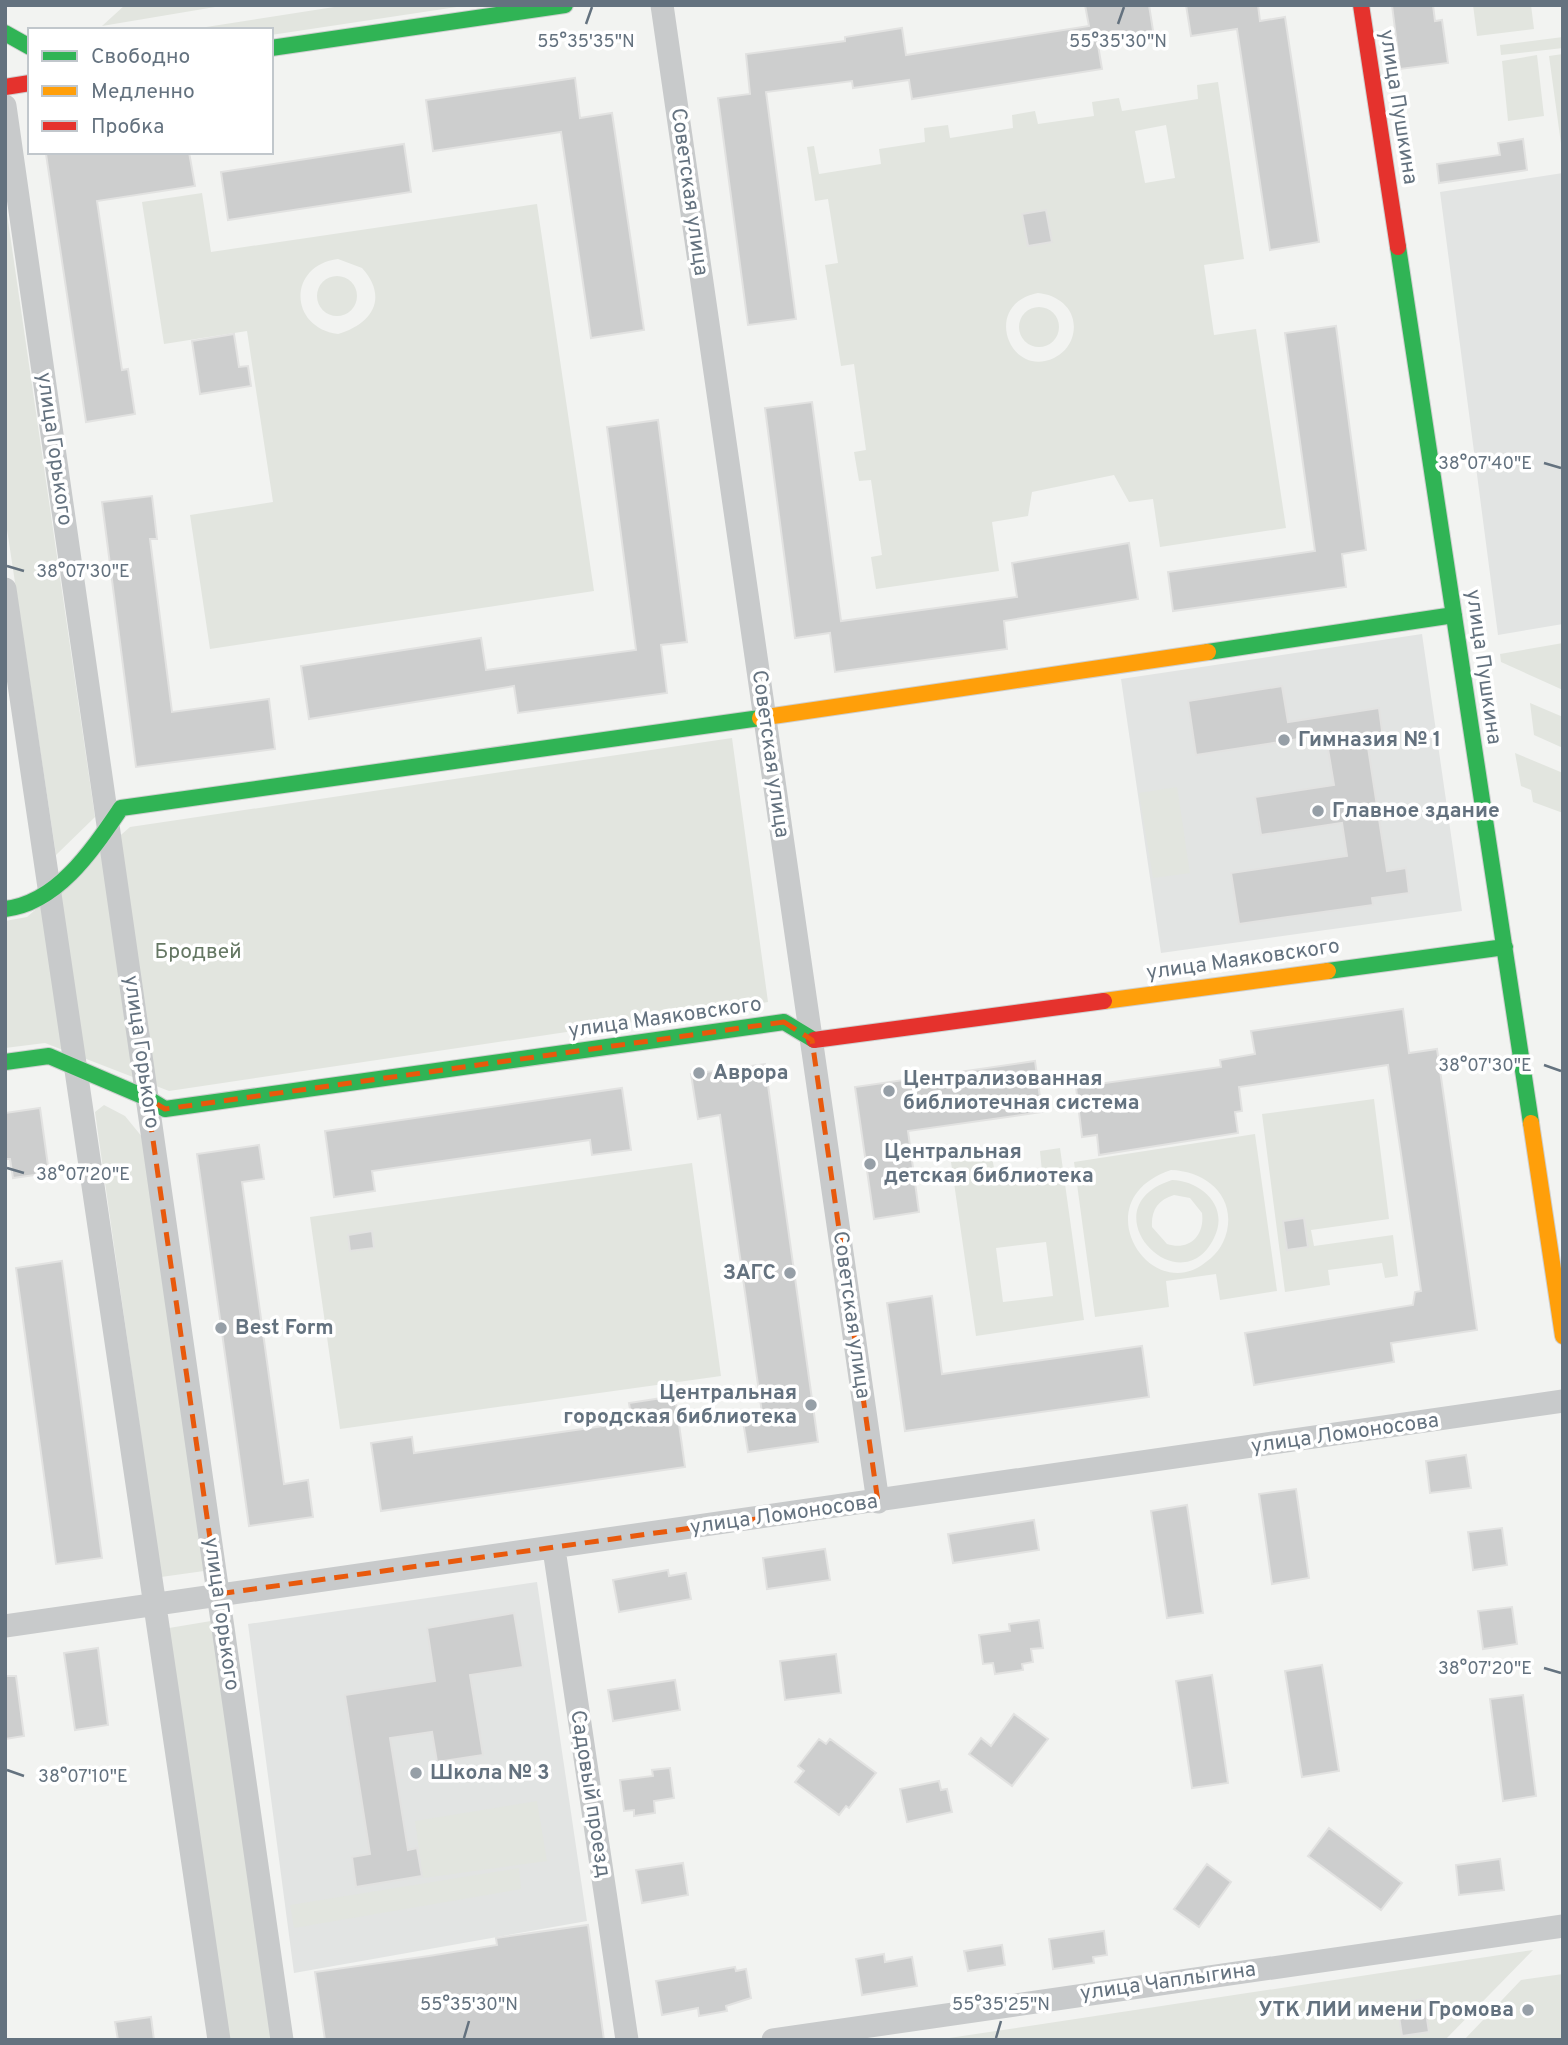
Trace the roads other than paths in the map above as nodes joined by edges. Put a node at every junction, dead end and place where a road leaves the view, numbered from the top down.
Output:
1 (565, 5) edge
2 (662, 5) edge
3 (1361, 5) edge
4 (5, 33) edge
5 (28, 46) edge
6 (273, 48) edge
7 (28, 83) edge
8 (5, 87) edge
9 (5, 106) edge
10 (5, 589) edge
11 (1454, 615) junction
12 (764, 715) junction
13 (108, 827) junction
14 (50, 892) junction
15 (5, 909) edge
16 (1504, 947) junction
17 (812, 1040) junction
18 (5, 1062) edge
19 (75, 1065) junction
20 (148, 1098) junction
21 (1563, 1336) edge
22 (1563, 1401) edge
23 (878, 1502) junction
24 (554, 1549) junction
25 (218, 1594) junction
26 (155, 1604) junction
27 (5, 1626) edge
28 (1563, 1926) edge
29 (219, 2040) edge
30 (282, 2040) edge
31 (627, 2040) edge
32 (774, 2040) edge

1 - 6 street
2 - 12 street, Советская улица
3 - 11 street, улица Пушкина
4 - 5 street
7 - 8 street
9 - 13 street, улица Горького
10 - 14 street
11 - 12 street
11 - 16 street, улица Пушкина
12 - 13 street
12 - 17 street, Советская улица
13 - 14 street
13 - 20 street, улица Горького
14 - 15 street
14 - 19 street
16 - 17 street, улица Маяковского
16 - 21 street, улица Пушкина
17 - 20 street, улица Маяковского
17 - 23 street, Советская улица
18 - 19 street, улица Маяковского
19 - 20 street, улица Маяковского
19 - 26 street
20 - 25 street, улица Горького
22 - 23 street, улица Ломоносова
23 - 24 street, улица Ломоносова
24 - 25 street, улица Ломоносова
24 - 31 street, Садовый проезд
25 - 26 street, улица Ломоносова
25 - 30 street, улица Горького
26 - 27 street, улица Ломоносова
26 - 29 street
28 - 32 street, улица Чаплыгина

